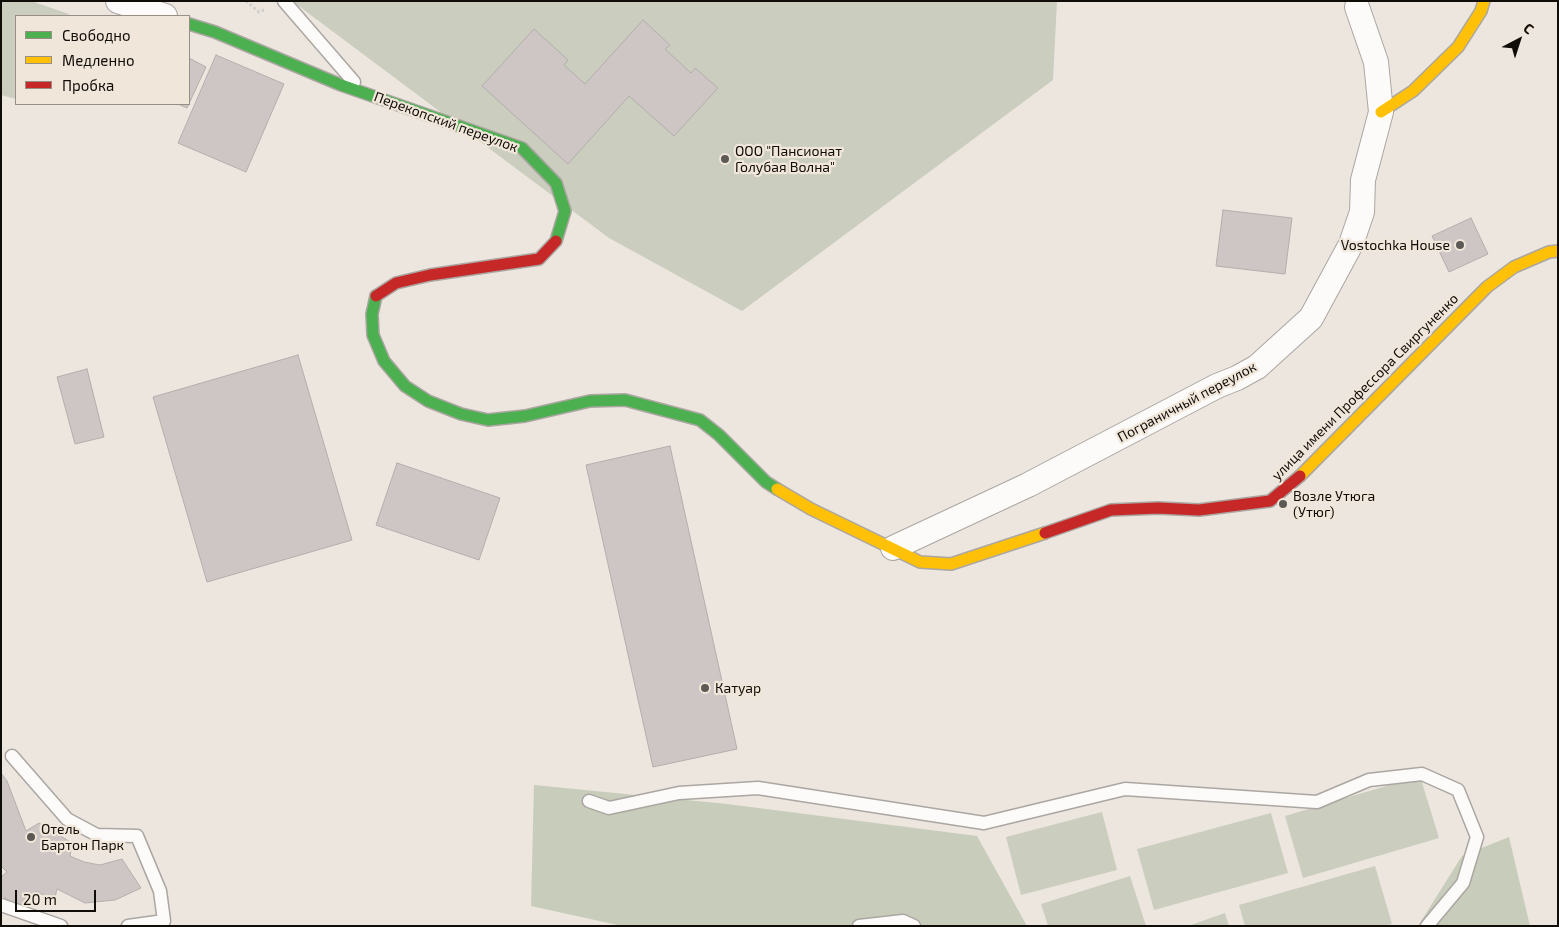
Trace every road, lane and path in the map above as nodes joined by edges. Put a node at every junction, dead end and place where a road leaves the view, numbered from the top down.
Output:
1 (118, 1) edge
2 (246, 1) edge
3 (1484, 1) edge
4 (278, 3) edge
5 (1357, 7) dead end
6 (162, 15) edge
7 (190, 24) edge
8 (362, 92) junction
9 (1381, 112) junction
10 (1558, 251) edge
11 (893, 548) junction
12 (12, 756) dead end
13 (589, 801) dead end
14 (1, 905) edge
15 (60, 926) edge
16 (128, 926) edge
17 (859, 926) edge
18 (914, 926) edge
19 (1428, 926) edge

1 - 6 street
2 - 4 path
3 - 9 street
4 - 8 lane
5 - 9 street, Пограничный переулок
7 - 8 street, Перекопский переулок
8 - 11 street, Перекопский переулок
9 - 11 street, Пограничный переулок
10 - 11 street, улица имени Профессора Свиргуненко
12 - 16 lane
13 - 19 lane
14 - 15 lane
17 - 18 lane

